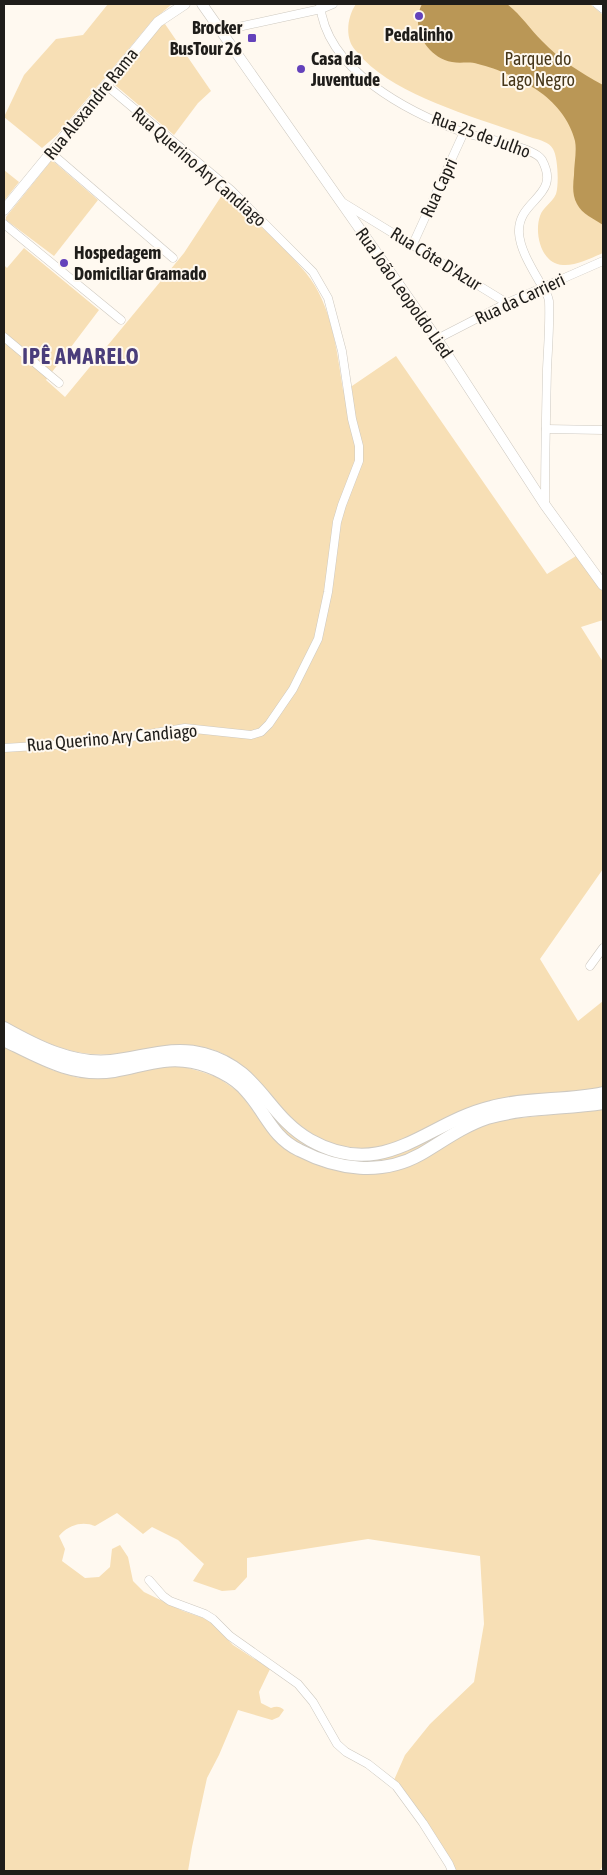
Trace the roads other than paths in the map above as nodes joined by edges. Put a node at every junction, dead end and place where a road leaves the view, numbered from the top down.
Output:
1 (185, 4) edge
2 (202, 4) edge
3 (333, 4) edge
4 (597, 4) edge
5 (320, 6) edge
6 (603, 9) edge
7 (220, 31) junction
8 (106, 86) junction
9 (464, 132) junction
10 (50, 153) junction
11 (339, 199) junction
12 (4, 210) edge
13 (4, 224) edge
14 (413, 244) junction
15 (174, 258) dead end
16 (603, 261) edge
17 (544, 288) junction
18 (507, 303) junction
19 (121, 320) dead end
20 (4, 337) edge
21 (437, 339) junction
22 (59, 383) dead end
23 (546, 429) junction
24 (603, 430) edge
25 (545, 505) junction
26 (603, 585) edge
27 (4, 748) edge
28 (603, 948) edge
29 (590, 966) dead end
30 (4, 1028) edge
31 (4, 1040) edge
32 (603, 1093) edge
33 (603, 1103) edge
34 (150, 1580) dead end
35 (452, 1871) edge

1 - 8 street, Rua Alexandre Rama
2 - 7 street, Rua João Leopoldo Lied
3 - 5 street
4 - 6 street
5 - 7 street
5 - 9 street, Rua 25 de Julho
7 - 11 street, Rua João Leopoldo Lied
8 - 10 street, Rua Alexandre Rama
8 - 27 street, Rua Querino Ary Candiago
9 - 14 street, Rua Capri
9 - 17 street, Rua 25 de Julho
10 - 12 street, Rua Alexandre Rama
10 - 15 street
11 - 14 street, Rua Côte D'Azur
11 - 21 street, Rua João Leopoldo Lied
13 - 19 street
14 - 18 street, Rua Côte D'Azur
16 - 17 street, Rua da Carrieri
17 - 18 street, Rua da Carrieri
17 - 23 street, Rua 25 de Julho
18 - 21 street, Rua da Carrieri
20 - 22 street
21 - 25 street, Rua João Leopoldo Lied
23 - 24 street
23 - 25 street, Rua 25 de Julho
25 - 26 street, Rua João Leopoldo Lied
28 - 29 street
30 - 32 main road
31 - 33 main road
34 - 35 street

